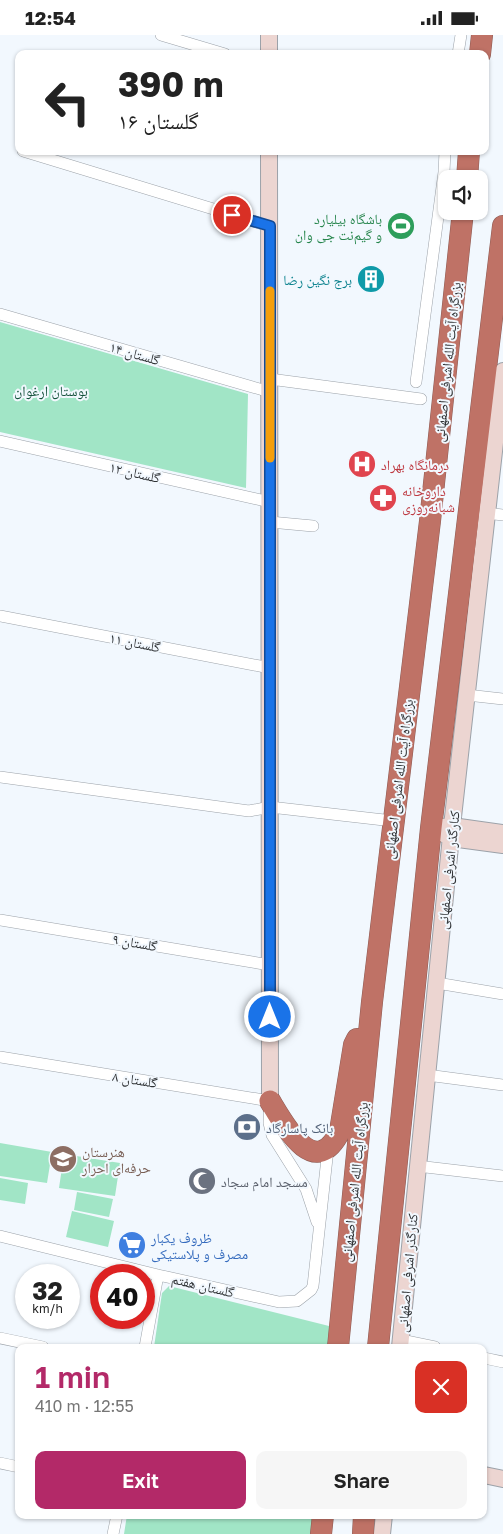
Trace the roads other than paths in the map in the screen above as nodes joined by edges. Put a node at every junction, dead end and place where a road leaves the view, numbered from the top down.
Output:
1 (161, 35) edge
2 (269, 35) edge
3 (461, 35) edge
4 (482, 35) edge
5 (212, 50) edge
6 (269, 50) edge
7 (459, 50) edge
8 (480, 50) edge
9 (36, 155) edge
10 (269, 155) edge
11 (446, 155) edge
12 (469, 155) edge
13 (468, 170) edge
14 (462, 220) edge
15 (270, 226) junction
16 (503, 226) edge
17 (0, 314) edge
18 (503, 372) edge
19 (416, 382) dead end
20 (270, 386) junction
21 (492, 393) junction
22 (421, 399) dead end
23 (0, 441) edge
24 (270, 502) junction
25 (486, 513) junction
26 (503, 515) edge
27 (270, 522) junction
28 (313, 526) dead end
29 (0, 616) edge
30 (270, 668) junction
31 (467, 695) junction
32 (503, 699) edge
33 (0, 777) edge
34 (270, 807) junction
35 (393, 821) junction
36 (430, 828) junction
37 (451, 832) junction
38 (503, 833) edge
39 (503, 845) edge
40 (0, 920) edge
41 (270, 965) junction
42 (436, 983) junction
43 (503, 994) edge
44 (372, 1002) junction
45 (0, 1057) edge
46 (427, 1075) junction
47 (503, 1085) edge
48 (270, 1101) junction
49 (328, 1149) junction
50 (417, 1166) junction
51 (503, 1176) edge
52 (318, 1226) junction
53 (0, 1236) edge
54 (158, 1275) junction
55 (0, 1338) edge
56 (29, 1344) edge
57 (145, 1344) edge
58 (338, 1344) edge
59 (378, 1344) edge
60 (400, 1344) edge
61 (487, 1359) edge
62 (503, 1362) edge
63 (0, 1463) edge
64 (15, 1466) edge
65 (487, 1476) edge
66 (503, 1479) edge
67 (115, 1519) edge
68 (323, 1519) edge
69 (364, 1519) edge
70 (384, 1519) edge
71 (113, 1534) edge
72 (321, 1534) edge
73 (363, 1534) edge
74 (382, 1534) edge

1 - 5 street
2 - 6 street
3 - 7 street
4 - 8 highway
9 - 15 street
10 - 15 street
11 - 19 street
12 - 13 highway
14 - 35 highway, بزرگراه آیت الله اشرفی اصفهانی
15 - 20 street
16 - 21 highway
17 - 20 street, گلستان ۱۴
18 - 21 street, کنارگذر اشرفی اصفهانی
20 - 22 street, گلستان ۱۴
20 - 24 street
21 - 25 street, کنارگذر اشرفی اصفهانی
21 - 36 highway
23 - 24 street, گلستان ۱۲
24 - 27 street
25 - 26 street
25 - 31 street, کنارگذر اشرفی اصفهانی
27 - 28 street
27 - 30 street
29 - 30 street, گلستان ۱۱
30 - 34 street
31 - 32 street
31 - 37 street, کنارگذر اشرفی اصفهانی
33 - 34 street
34 - 35 street
34 - 41 street
35 - 44 highway, بزرگراه آیت الله اشرفی اصفهانی
36 - 37 street
36 - 59 highway
37 - 38 street
37 - 39 street
37 - 42 street, کنارگذر اشرفی اصفهانی
40 - 41 street, گلستان ۹
41 - 48 street
42 - 43 street
42 - 46 street, کنارگذر اشرفی اصفهانی
44 - 49 highway
44 - 58 highway, بزرگراه آیت الله اشرفی اصفهانی
45 - 48 street, گلستان ٨
46 - 47 street
46 - 50 street, کنارگذر اشرفی اصفهانی
48 - 49 highway
48 - 52 street
49 - 52 street, گلستان هفتم
50 - 51 street
50 - 60 street, کنارگذر اشرفی اصفهانی
52 - 54 street, گلستان هفتم
53 - 54 street, گلستان هفتم
54 - 57 street
55 - 56 street
61 - 62 street
63 - 64 street
65 - 66 street
67 - 71 street
68 - 72 highway
69 - 73 highway
70 - 74 street

